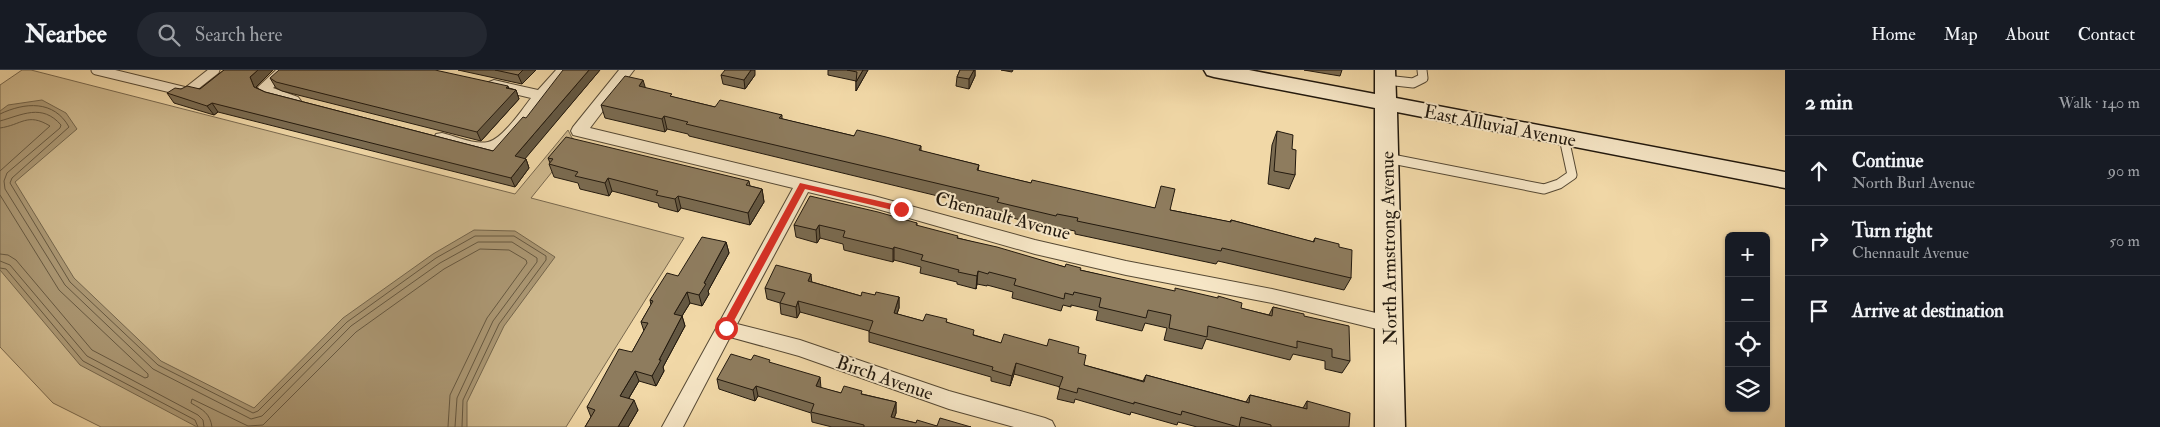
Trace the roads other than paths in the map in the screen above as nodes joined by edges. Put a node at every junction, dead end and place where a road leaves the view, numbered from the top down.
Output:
1 (96, 70) edge
2 (215, 70) edge
3 (285, 70) edge
4 (564, 70) edge
5 (627, 70) edge
6 (1214, 70) edge
7 (1422, 70) edge
8 (1386, 75) edge
9 (475, 81) edge
10 (542, 96) junction
11 (1386, 103) junction
12 (304, 104) edge
13 (425, 134) edge
14 (1564, 138) junction
15 (1387, 158) junction
16 (1785, 180) edge
17 (803, 185) junction
18 (1389, 324) junction
19 (726, 328) junction
20 (672, 427) edge
21 (1045, 427) edge
22 (1390, 427) edge

1 - 2 lane
3 - 12 street
4 - 10 street
5 - 17 street, Chennault Avenue
6 - 11 street, East Alluvial Avenue
7 - 8 lane
8 - 11 street, North Armstrong Avenue
9 - 10 street
10 - 13 street
11 - 14 street, East Alluvial Avenue
11 - 15 street, North Armstrong Avenue
14 - 15 lane
14 - 16 street, East Alluvial Avenue
15 - 18 street, North Armstrong Avenue
17 - 18 street, Chennault Avenue
17 - 19 street
18 - 22 street, North Armstrong Avenue
19 - 20 street
19 - 21 street, Birch Avenue

